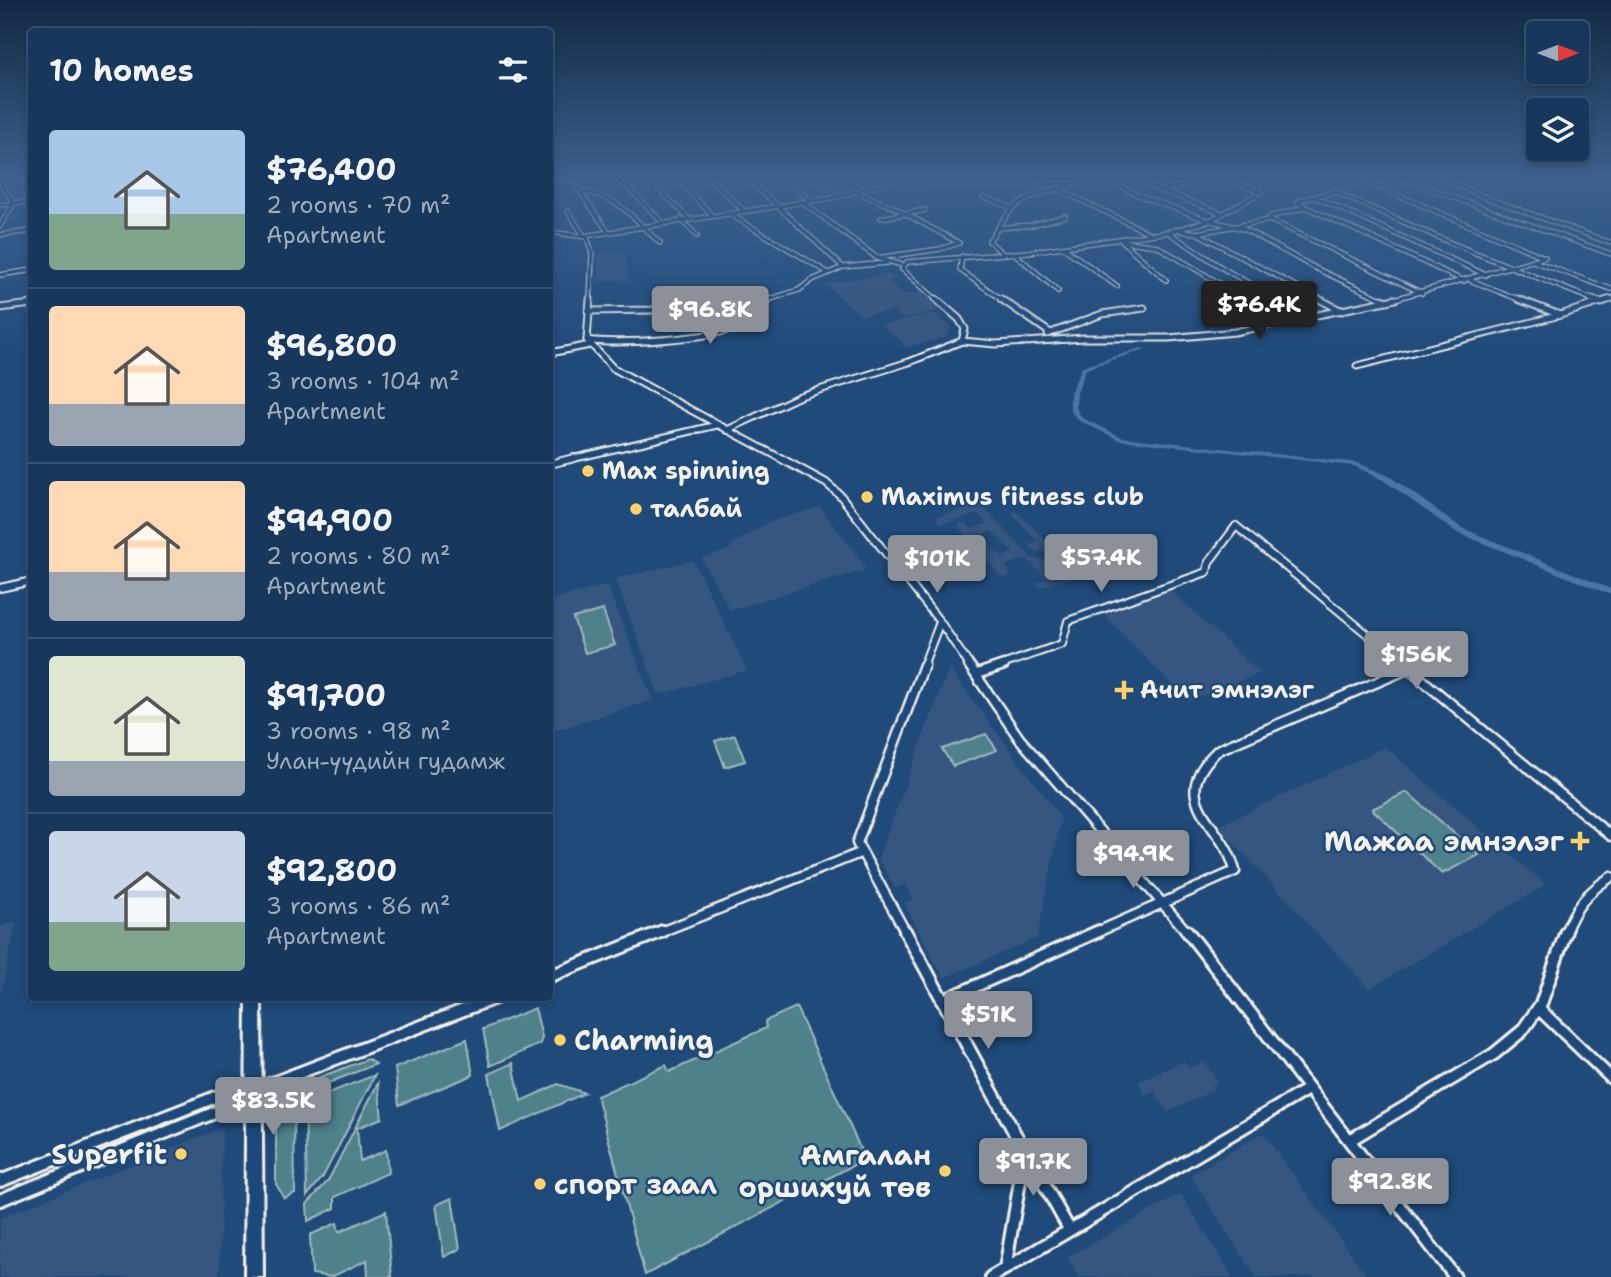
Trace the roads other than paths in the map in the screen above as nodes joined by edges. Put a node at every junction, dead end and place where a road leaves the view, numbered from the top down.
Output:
1 (581, 236) edge
2 (584, 236) joint
3 (651, 236) edge
4 (766, 236) edge
5 (808, 236) edge
6 (847, 236) edge
7 (945, 236) edge
8 (992, 236) edge
9 (1148, 236) edge
10 (1173, 236) edge
11 (1202, 236) edge
12 (1255, 236) edge
13 (1302, 236) edge
14 (1368, 236) edge
15 (1399, 236) edge
16 (1436, 236) edge
17 (1494, 236) edge
18 (1560, 236) edge
19 (1591, 236) edge
20 (1122, 240) junction
21 (660, 243) dead end
22 (1611, 243) edge
23 (1063, 248) junction
24 (1004, 254) junction
25 (1015, 254) junction
26 (1611, 254) edge
27 (962, 256) junction
28 (877, 258) junction
29 (1532, 261) junction
30 (887, 263) junction
31 (902, 265) junction
32 (844, 267) junction
33 (1511, 268) junction
34 (28, 271) edge
35 (827, 272) junction
36 (0, 275) edge
37 (1486, 275) junction
38 (1166, 280) dead end
39 (1466, 281) junction
40 (1117, 286) dead end
41 (1611, 289) edge
42 (1058, 290) dead end
43 (740, 292) dead end
44 (1422, 293) junction
45 (1611, 299) edge
46 (1388, 301) junction
47 (1602, 303) junction
48 (28, 304) edge
49 (759, 304) junction
50 (0, 308) edge
51 (1144, 308) dead end
52 (588, 311) junction
53 (1342, 311) junction
54 (1560, 315) junction
55 (1310, 317) junction
56 (1285, 322) junction
57 (713, 332) junction
58 (1049, 332) junction
59 (1043, 340) junction
60 (962, 341) junction
61 (588, 342) junction
62 (553, 351) edge
63 (1357, 366) dead end
64 (717, 425) junction
65 (727, 430) junction
66 (553, 463) edge
67 (28, 582) edge
68 (0, 588) edge
69 (940, 622) junction
70 (1410, 668) junction
71 (977, 674) junction
72 (1611, 836) edge
73 (860, 853) junction
74 (1611, 877) edge
75 (1163, 901) junction
76 (553, 975) edge
77 (254, 1001) edge
78 (487, 1001) edge
79 (942, 1001) junction
80 (1539, 1009) junction
81 (1611, 1078) edge
82 (1308, 1089) junction
83 (254, 1090) junction
84 (1350, 1140) junction
85 (1026, 1152) junction
86 (0, 1181) edge
87 (0, 1200) edge
88 (1069, 1230) junction
89 (1007, 1273) edge
90 (254, 1277) edge
91 (991, 1277) edge
92 (1455, 1277) edge

1 - 2 street
2 - 52 street
3 - 21 street
4 - 35 street
5 - 32 street
6 - 28 street
7 - 28 street
8 - 24 street
9 - 20 street
10 - 55 street
11 - 53 street
12 - 46 street
13 - 44 street
14 - 39 street
15 - 37 street
16 - 33 street
17 - 29 street
18 - 26 street
19 - 22 street
20 - 23 street
20 - 38 street
20 - 56 street
23 - 25 street
23 - 40 street
24 - 25 street
24 - 27 street
25 - 42 street
27 - 31 street
27 - 58 street
28 - 30 street
29 - 33 street
29 - 41 street
30 - 31 street
30 - 32 street
31 - 60 street
32 - 35 street
33 - 37 street
33 - 47 street
34 - 36 street
35 - 49 street
37 - 39 street
39 - 44 street
39 - 54 street
43 - 52 street
44 - 46 street
45 - 47 street
46 - 53 street
47 - 54 street
48 - 50 street
49 - 57 street
49 - 57 street
51 - 58 street
52 - 61 street
53 - 55 street
54 - 63 street
55 - 56 street
56 - 59 street
57 - 61 street
58 - 59 street
59 - 60 street
60 - 65 street
61 - 62 street
61 - 64 street
64 - 65 street
64 - 66 street
65 - 69 street
67 - 68 street
69 - 71 street
69 - 73 street
70 - 71 street
70 - 72 street
70 - 75 street
71 - 75 street
73 - 76 street
73 - 79 street
74 - 80 street
75 - 79 street
75 - 82 street
77 - 83 main road
78 - 83 street
79 - 85 street
80 - 81 street
80 - 84 street
82 - 84 street
82 - 88 street
83 - 86 street
83 - 87 street
83 - 90 main road
84 - 92 street
85 - 88 street
85 - 89 street
88 - 89 street
89 - 91 street

